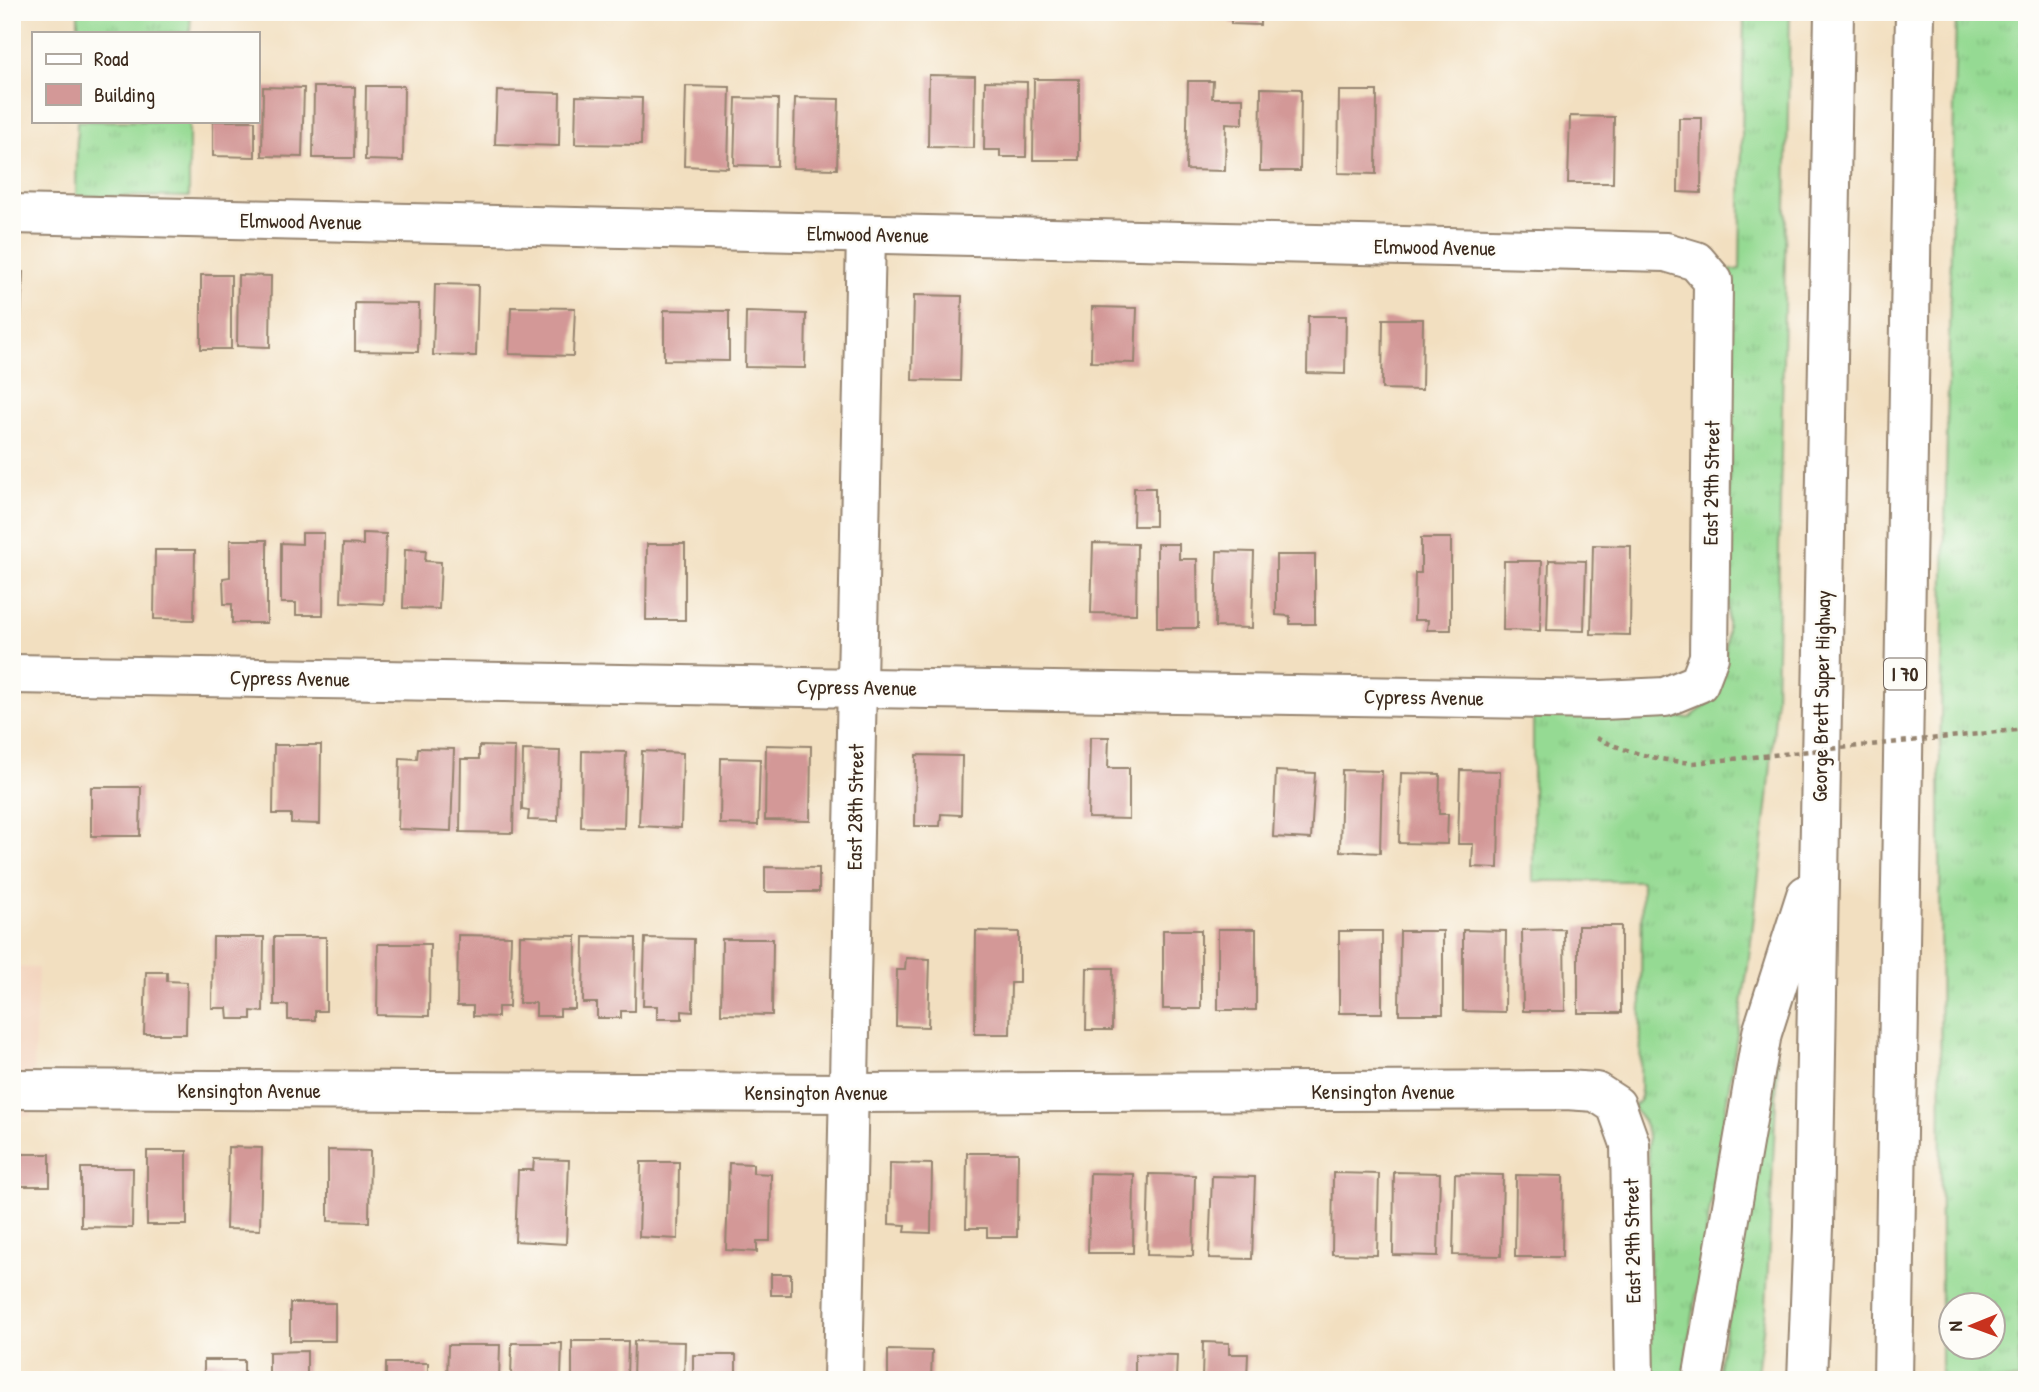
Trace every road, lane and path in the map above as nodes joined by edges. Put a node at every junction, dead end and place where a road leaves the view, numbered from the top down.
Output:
1 (1834, 12) edge
2 (1915, 12) edge
3 (12, 214) edge
4 (866, 234) junction
5 (1713, 281) joint
6 (12, 674) edge
7 (1699, 683) joint
8 (858, 687) junction
9 (2027, 729) edge
10 (1590, 735) dead end
11 (1818, 857) junction
12 (12, 1089) edge
13 (850, 1093) junction
14 (1616, 1105) joint
15 (1894, 1336) junction
16 (843, 1380) edge
17 (1634, 1380) edge
18 (1702, 1380) edge
19 (1807, 1380) edge
20 (1893, 1380) edge
21 (1901, 1380) edge

1 - 11 main road, George Brett Super Highway
2 - 15 main road, I 70
3 - 4 main road, Elmwood Avenue
4 - 5 main road, Elmwood Avenue
4 - 8 main road, East 28th Street
5 - 7 main road, East 29th Street
6 - 8 main road, Cypress Avenue
7 - 8 main road, Cypress Avenue
8 - 13 main road, East 28th Street
9 - 10 path, bridge
11 - 18 main road
11 - 19 main road, George Brett Super Highway
12 - 13 main road, Kensington Avenue
13 - 14 main road, Kensington Avenue
13 - 16 main road, East 28th Street
14 - 17 main road, East 29th Street
15 - 20 main road, I 70
15 - 21 main road

